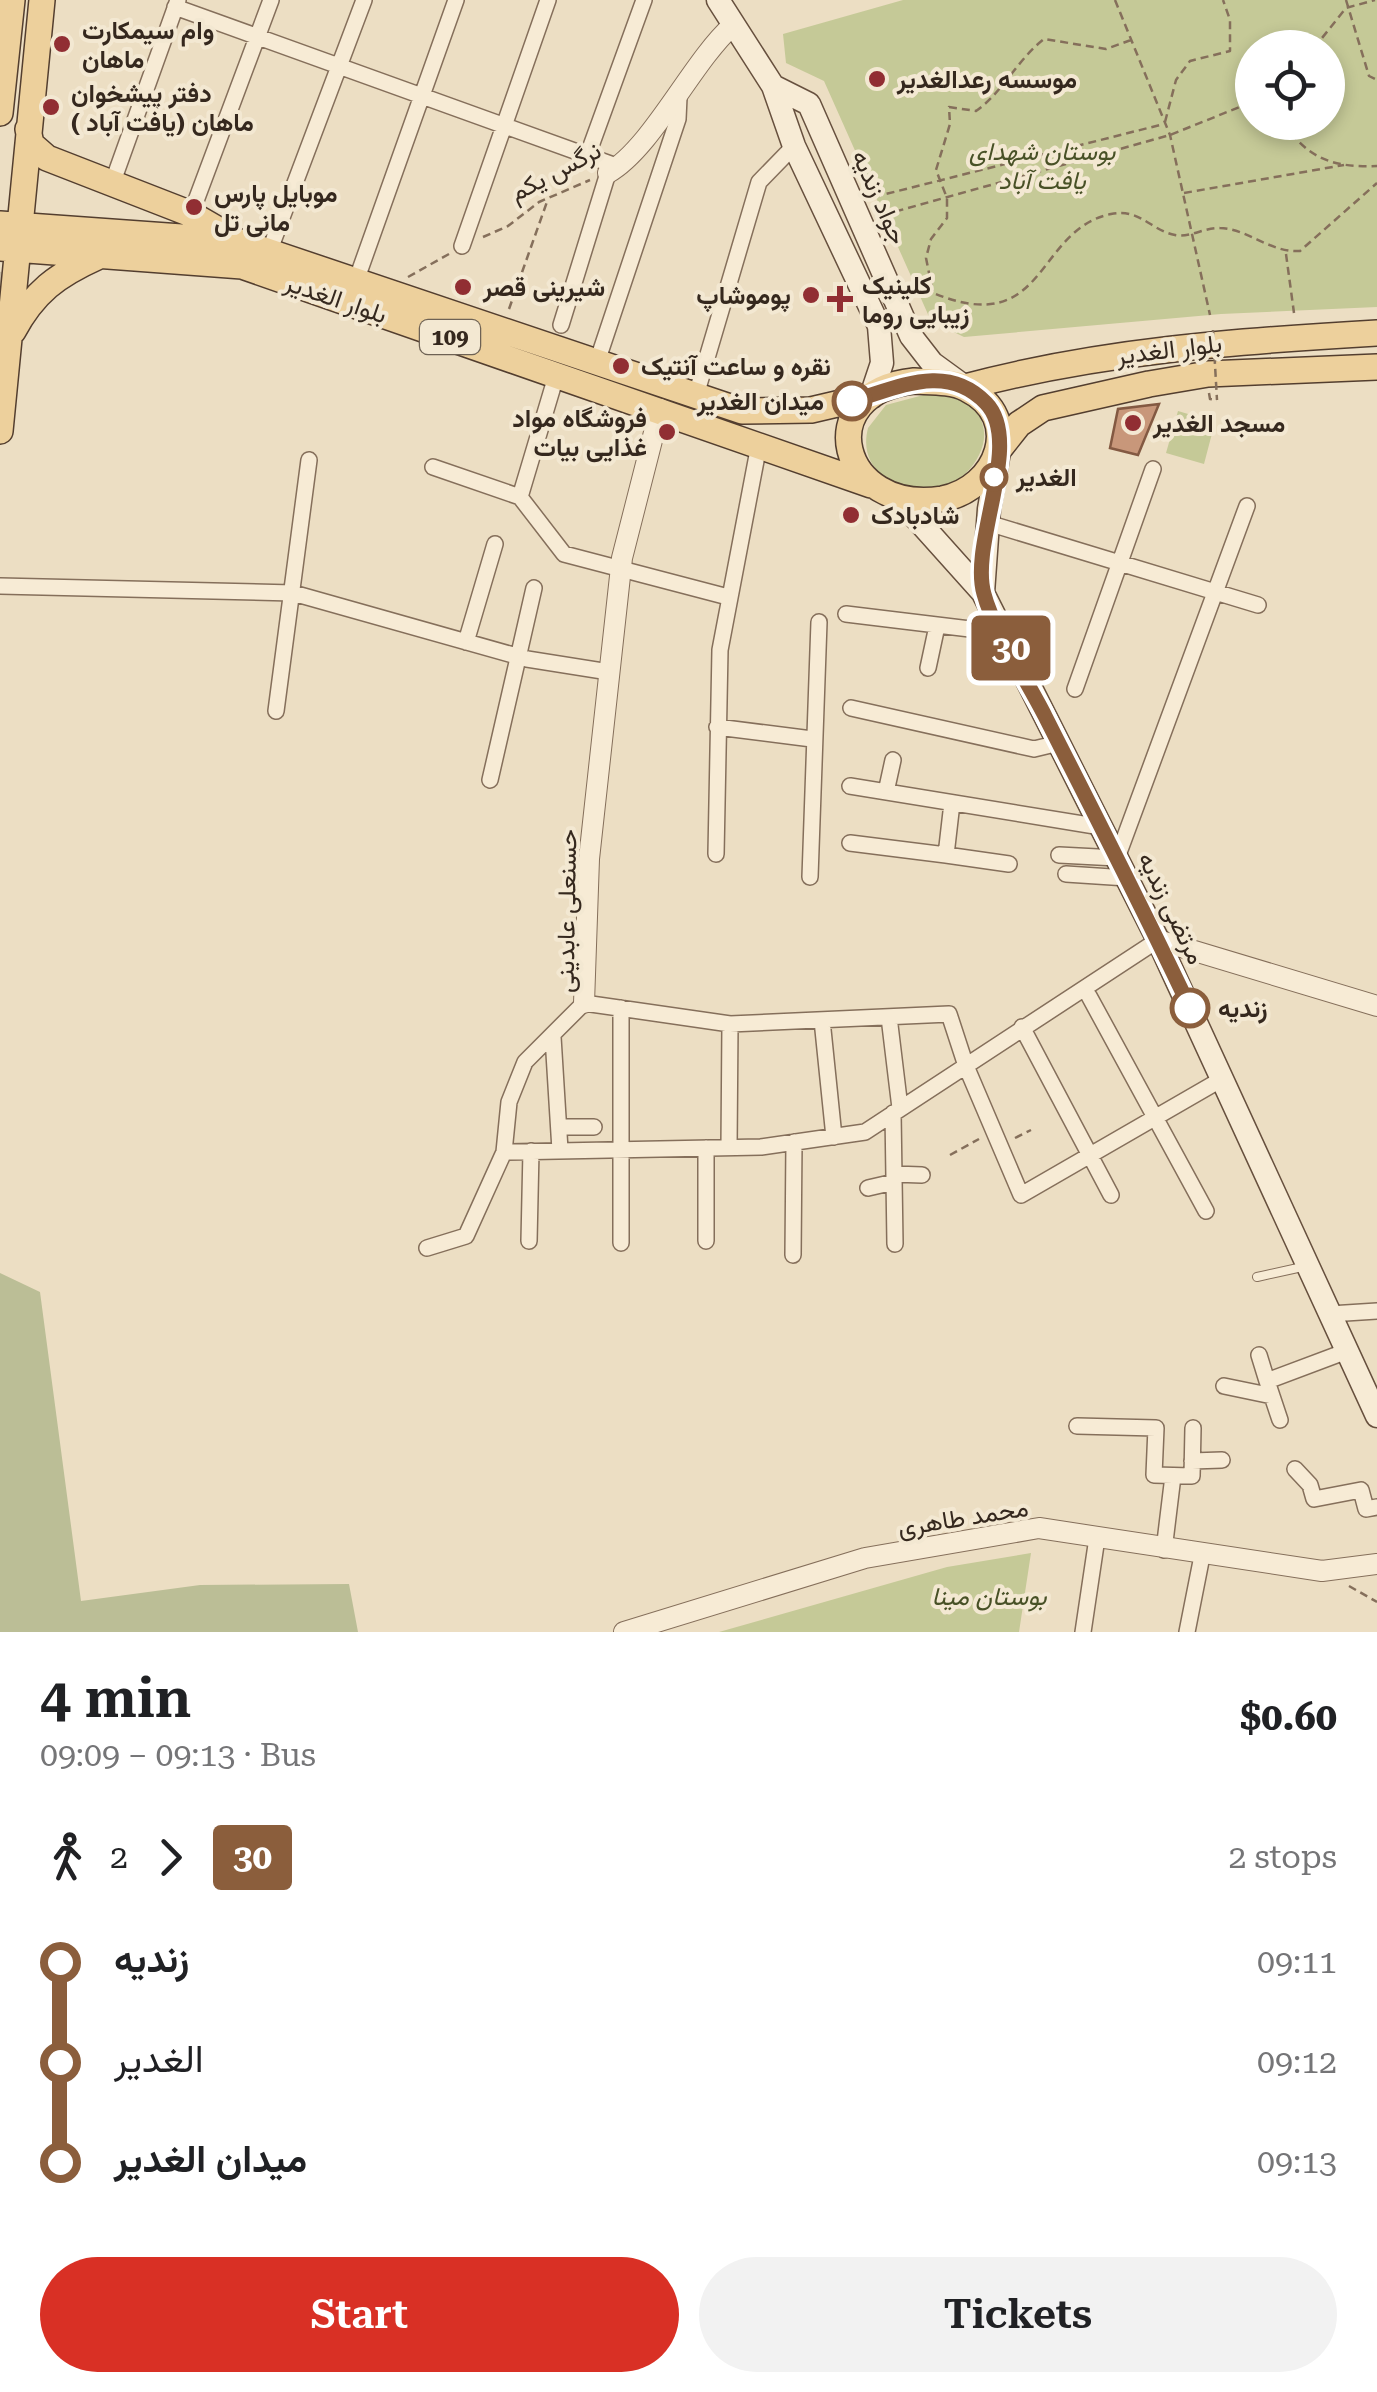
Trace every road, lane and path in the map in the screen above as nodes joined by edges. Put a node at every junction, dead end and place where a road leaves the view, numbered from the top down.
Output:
1 (3, 0) edge
2 (12, 0) edge
3 (34, 0) edge
4 (42, 0) edge
5 (271, 0) edge
6 (364, 0) edge
7 (456, 0) edge
8 (548, 0) edge
9 (644, 0) edge
10 (718, 0) edge
11 (1115, 0) edge
12 (1222, 0) edge
13 (1346, 0) edge
14 (1375, 0) edge
15 (176, 4) edge
16 (1346, 8) junction
17 (0, 21) edge
18 (732, 26) junction
19 (1328, 30) edge
20 (257, 37) junction
21 (1131, 40) junction
22 (339, 67) junction
23 (1377, 80) edge
24 (773, 86) junction
25 (422, 97) junction
26 (679, 97) junction
27 (1235, 109) edge
28 (0, 114) edge
29 (1164, 124) junction
30 (27, 126) junction
31 (504, 127) junction
32 (1170, 136) junction
33 (1295, 140) edge
34 (794, 146) junction
35 (587, 157) junction
36 (15, 158) dead end
37 (1344, 165) junction
38 (1377, 166) edge
39 (613, 170) junction
40 (942, 180) junction
41 (1377, 183) edge
42 (112, 184) junction
43 (1183, 193) junction
44 (874, 197) dead end
45 (548, 198) junction
46 (947, 198) junction
47 (191, 214) junction
48 (882, 216) dead end
49 (9, 225) edge
50 (1192, 233) junction
51 (237, 241) junction
52 (462, 246) junction
53 (270, 252) junction
54 (1286, 252) junction
55 (103, 255) junction
56 (409, 277) dead end
57 (6, 281) edge
58 (356, 281) junction
59 (508, 310) dead end
60 (1294, 313) dead end
61 (1210, 316) dead end
62 (561, 325) dead end
63 (1212, 330) dead end
64 (1377, 333) edge
65 (9, 340) junction
66 (597, 362) junction
67 (1078, 363) junction
68 (1377, 367) edge
69 (557, 373) junction
70 (964, 387) junction
71 (696, 395) junction
72 (871, 396) junction
73 (1086, 398) junction
74 (1210, 399) dead end
75 (660, 409) junction
76 (0, 432) edge
77 (759, 446) junction
78 (1000, 448) junction
79 (309, 460) dead end
80 (433, 467) dead end
81 (1153, 469) dead end
82 (870, 486) junction
83 (520, 497) junction
84 (897, 497) junction
85 (1247, 506) dead end
86 (988, 523) junction
87 (495, 544) dead end
88 (1120, 562) junction
89 (621, 566) junction
90 (0, 586) edge
91 (534, 588) dead end
92 (293, 592) junction
93 (1215, 592) junction
94 (983, 593) junction
95 (728, 596) junction
96 (1258, 606) dead end
97 (846, 614) dead end
98 (819, 622) dead end
99 (937, 626) junction
100 (1003, 633) junction
101 (466, 642) junction
102 (521, 658) junction
103 (928, 668) dead end
104 (609, 672) junction
105 (1074, 688) dead end
106 (851, 708) dead end
107 (276, 711) dead end
108 (717, 728) junction
109 (812, 739) junction
110 (1058, 742) junction
111 (893, 760) dead end
112 (490, 780) dead end
113 (850, 786) dead end
114 (886, 792) junction
115 (952, 803) junction
116 (1101, 827) junction
117 (850, 843) dead end
118 (716, 854) dead end
119 (946, 855) junction
120 (1059, 855) dead end
121 (1010, 864) dead end
122 (1122, 868) junction
123 (1066, 874) dead end
124 (810, 877) dead end
125 (1158, 940) junction
126 (1089, 996) dead end
127 (584, 1004) junction
128 (1377, 1006) edge
129 (621, 1008) junction
130 (889, 1017) junction
131 (822, 1020) junction
132 (730, 1024) junction
133 (1022, 1027) junction
134 (553, 1037) junction
135 (966, 1066) junction
136 (1222, 1078) junction
137 (896, 1110) junction
138 (1156, 1118) junction
139 (594, 1127) dead end
140 (558, 1128) junction
141 (1031, 1130) dead end
142 (834, 1136) junction
143 (997, 1138) junction
144 (794, 1142) junction
145 (729, 1147) junction
146 (706, 1148) junction
147 (619, 1149) junction
148 (560, 1150) junction
149 (530, 1151) junction
150 (504, 1152) junction
151 (950, 1155) dead end
152 (1090, 1155) junction
153 (922, 1175) dead end
154 (894, 1178) junction
155 (868, 1188) dead end
156 (1111, 1195) dead end
157 (1206, 1211) dead end
158 (529, 1241) dead end
159 (706, 1241) dead end
160 (621, 1243) dead end
161 (895, 1244) dead end
162 (428, 1248) dead end
163 (793, 1254) dead end
164 (1308, 1266) junction
165 (1258, 1277) dead end
166 (1377, 1311) edge
167 (1330, 1314) junction
168 (1347, 1351) junction
169 (1259, 1355) dead end
170 (1224, 1386) dead end
171 (1270, 1388) junction
172 (1377, 1416) edge
173 (1280, 1420) dead end
174 (1077, 1426) dead end
175 (1193, 1428) dead end
176 (1222, 1460) dead end
177 (1192, 1461) junction
178 (1295, 1469) dead end
179 (1173, 1476) junction
180 (1377, 1507) edge
181 (1097, 1538) junction
182 (1164, 1550) junction
183 (1202, 1556) junction
184 (1377, 1564) edge
185 (624, 1632) edge
186 (1082, 1632) edge
187 (1186, 1632) edge

1 - 17 main road
2 - 28 main road
3 - 36 main road
4 - 30 main road
5 - 20 street
6 - 22 street
7 - 25 street
8 - 31 street
9 - 35 street
10 - 18 main road, جواد زندیه
11 - 21 path
12 - 29 path
13 - 16 path
14 - 16 path
15 - 20 street
15 - 42 street
16 - 19 path
16 - 23 path
18 - 24 main road, جواد زندیه
18 - 26 street, نرگس یکم
20 - 22 street
20 - 47 street
21 - 29 path
21 - 40 path
22 - 25 street
22 - 53 street
24 - 34 main road, جواد زندیه
24 - 70 main road, جواد زندیه
25 - 31 street
25 - 58 street
26 - 39 street, نرگس یکم
26 - 66 street
27 - 32 path
29 - 32 path
29 - 40 path
30 - 42 main road
30 - 49 main road
31 - 35 street
31 - 52 street
32 - 43 path
32 - 46 path
33 - 37 path
34 - 71 street
34 - 72 main road, جواد زندیه
35 - 39 street
37 - 38 path
37 - 43 path
39 - 45 path, نرگس یکم
39 - 62 street
40 - 44 path
40 - 46 path
41 - 54 path
42 - 47 main road
43 - 50 path
45 - 52 path, نرگس یکم
45 - 59 path
46 - 48 path
46 - 50 path
47 - 51 main road
49 - 51 main road, بلوار الغدیر / 109
49 - 55 main road, بلوار الغدیر / 109
49 - 57 main road
50 - 54 path
50 - 61 path
51 - 53 main road, بلوار الغدیر / 109
52 - 56 path, نرگس یکم
53 - 58 main road, بلوار الغدیر / 109
54 - 60 path
55 - 65 main road
55 - 69 main road, بلوار الغدیر / 109
57 - 65 main road
58 - 66 main road, بلوار الغدیر / 109
63 - 74 path, bridge
64 - 67 main road, بلوار الغدیر
65 - 76 main road
66 - 71 main road, بلوار الغدیر / 109
67 - 70 main road, بلوار الغدیر
67 - 73 main road
68 - 73 main road, بلوار الغدیر
69 - 75 main road, بلوار الغدیر / 109
69 - 83 street
70 - 72 main road
70 - 78 main road
71 - 72 main road, بلوار الغدیر / 109
72 - 82 main road
73 - 78 main road, بلوار الغدیر
75 - 77 main road, بلوار الغدیر / 109
75 - 89 street, حسنعلی عابدینی
77 - 82 main road, بلوار الغدیر / 109
77 - 95 street
78 - 84 main road
78 - 86 main road
79 - 92 street
80 - 83 street
81 - 88 street
82 - 84 main road
83 - 89 street
84 - 94 main road, مرتضی زندیه
85 - 93 street
86 - 88 street
86 - 94 main road
87 - 101 street
88 - 93 street
88 - 105 street
89 - 95 street
89 - 104 street, حسنعلی عابدینی
90 - 92 street
91 - 102 street
92 - 101 street
92 - 107 street
93 - 96 street
93 - 122 street
94 - 100 main road, مرتضی زندیه
95 - 108 street
97 - 99 street
98 - 109 street
99 - 100 street
99 - 103 street
100 - 110 main road, مرتضی زندیه
101 - 102 street
102 - 104 street
102 - 112 street
104 - 127 street, حسنعلی عابدینی
106 - 110 street
108 - 109 street
108 - 118 street
109 - 124 street
110 - 116 main road, مرتضی زندیه
111 - 114 street
113 - 114 street
114 - 115 street
115 - 116 street
115 - 119 street
116 - 122 main road, مرتضی زندیه
117 - 119 street
119 - 121 street
120 - 122 street
122 - 123 street
122 - 125 main road, مرتضی زندیه
125 - 128 street
125 - 133 street
125 - 136 main road, مرتضی زندیه
126 - 138 street
127 - 129 street, حسنعلی عابدینی
127 - 134 street
129 - 132 street, حسنعلی عابدینی
129 - 147 street
130 - 131 street, حسنعلی عابدینی
130 - 135 street, حسنعلی عابدینی
130 - 137 street
131 - 132 street, حسنعلی عابدینی
131 - 142 street
132 - 145 street
133 - 135 street
133 - 152 street
134 - 140 street
134 - 150 street
135 - 137 street
135 - 143 street
136 - 138 street
136 - 164 main road, مرتضی زندیه
137 - 142 street
137 - 154 street
138 - 152 street
138 - 157 street
139 - 140 street
140 - 148 street
141 - 143 path
142 - 144 street
143 - 151 path
143 - 152 street
144 - 145 street
144 - 163 street
145 - 146 street
146 - 147 street
146 - 159 street
147 - 148 street
147 - 160 street
148 - 149 street
149 - 150 street
149 - 158 street
150 - 162 street
152 - 156 street
153 - 154 street
154 - 155 street
154 - 161 street
164 - 165 lane
164 - 167 main road, مرتضی زندیه
166 - 167 street
167 - 168 main road, مرتضی زندیه
168 - 171 street
168 - 172 main road, مرتضی زندیه
169 - 171 street
170 - 171 street
171 - 173 street
174 - 179 street
175 - 177 street
176 - 177 street
177 - 179 street
178 - 180 street
179 - 182 street
181 - 182 street, محمد طاهری
181 - 185 street, محمد طاهری
181 - 186 street
182 - 183 street, محمد طاهری
183 - 184 street, محمد طاهری
183 - 187 street

